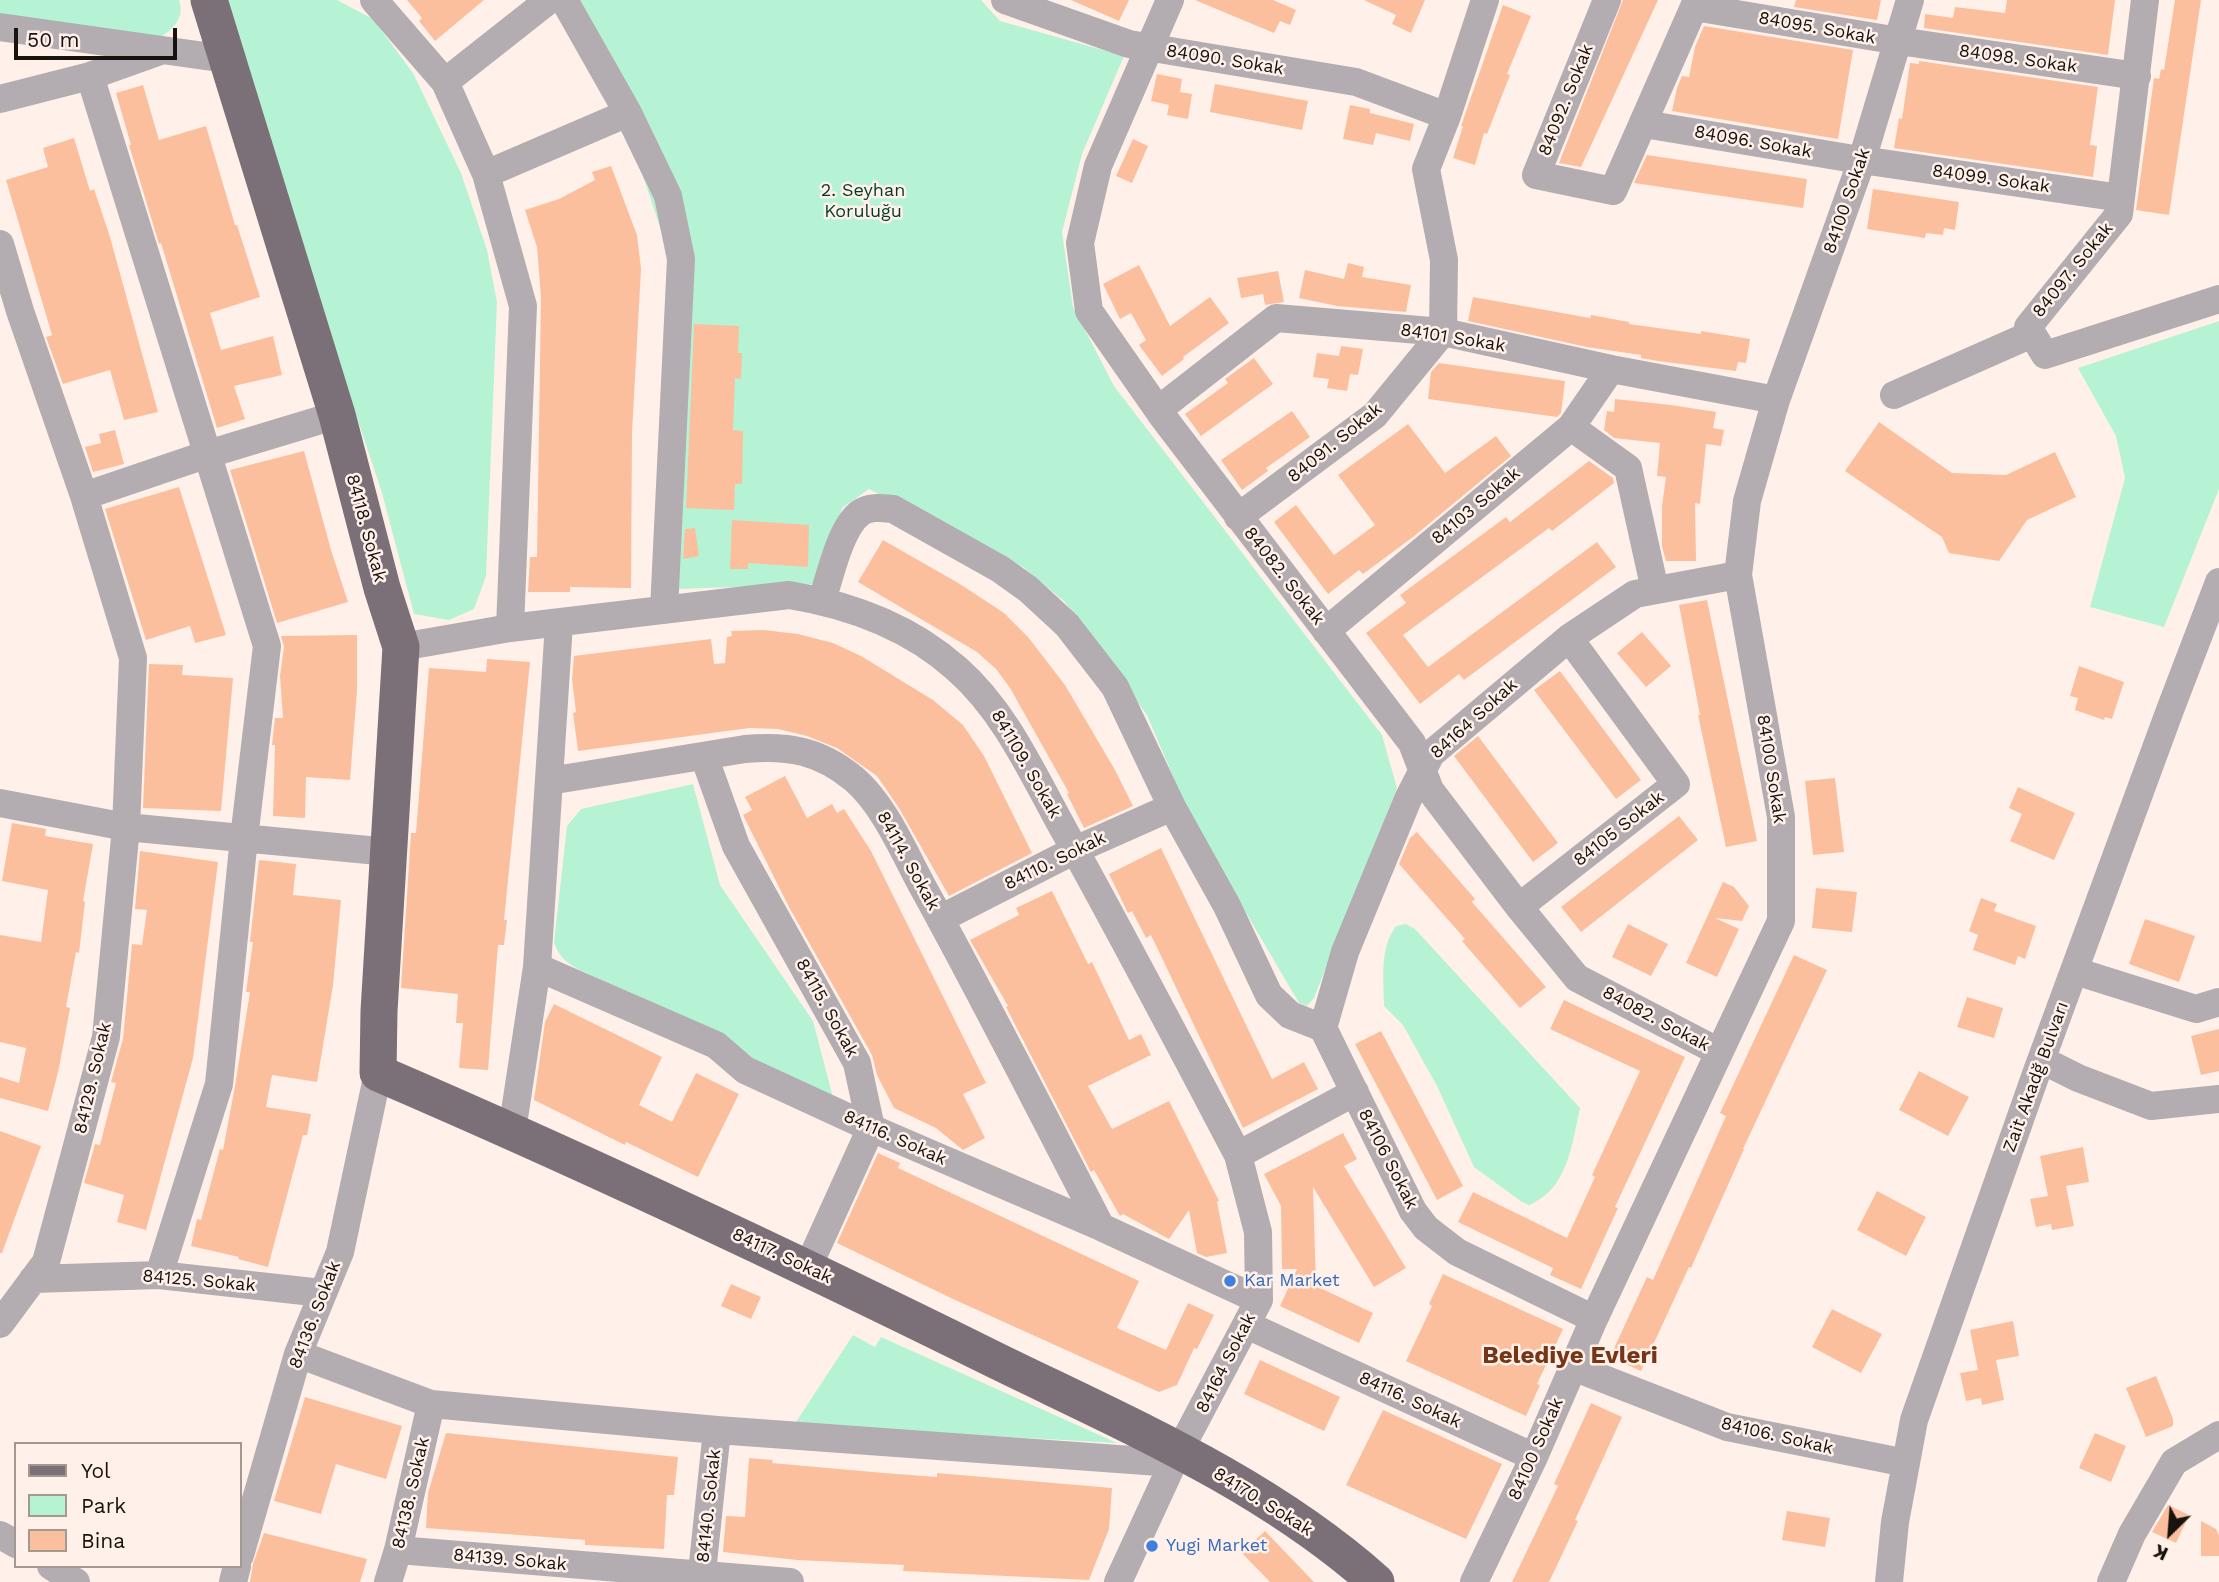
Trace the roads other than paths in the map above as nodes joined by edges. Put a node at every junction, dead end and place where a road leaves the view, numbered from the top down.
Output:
1 (209, 0) edge
2 (374, 0) edge
3 (549, 0) edge
4 (564, 0) edge
5 (1005, 0) edge
6 (1170, 0) edge
7 (1485, 0) edge
8 (1606, 0) edge
9 (1910, 0) edge
10 (2145, 0) edge
11 (1696, 4) edge
12 (0, 27) edge
13 (1899, 41) junction
14 (1150, 47) junction
15 (162, 50) junction
16 (226, 59) junction
17 (90, 76) junction
18 (2137, 76) junction
19 (444, 82) junction
20 (0, 99) edge
21 (628, 113) junction
22 (1447, 116) junction
23 (1644, 124) junction
24 (1862, 160) junction
25 (486, 174) junction
26 (2121, 198) junction
27 (0, 244) edge
28 (2219, 299) edge
29 (1443, 332) junction
30 (2032, 334) junction
31 (1611, 369) junction
32 (1894, 395) dead end
33 (1776, 400) junction
34 (1158, 410) junction
35 (337, 415) junction
36 (1571, 427) junction
37 (208, 454) junction
38 (84, 496) junction
39 (1238, 517) junction
40 (1738, 575) junction
41 (2219, 582) edge
42 (1655, 590) junction
43 (822, 600) junction
44 (664, 610) junction
45 (559, 623) junction
46 (510, 628) junction
47 (1326, 631) junction
48 (1569, 638) junction
49 (401, 647) junction
50 (704, 756) junction
51 (1422, 771) junction
52 (549, 781) junction
53 (0, 806) edge
54 (1172, 807) junction
55 (126, 827) junction
56 (244, 838) junction
57 (1075, 850) junction
58 (389, 852) junction
59 (1519, 908) junction
60 (940, 919) junction
61 (537, 967) junction
62 (2075, 971) junction
63 (2219, 1002) edge
64 (1323, 1028) junction
65 (1718, 1052) junction
66 (2042, 1060) junction
67 (378, 1073) junction
68 (1354, 1092) junction
69 (2219, 1098) edge
70 (870, 1128) junction
71 (512, 1130) junction
72 (1238, 1155) junction
73 (1101, 1227) junction
74 (808, 1267) junction
75 (159, 1275) junction
76 (33, 1279) junction
77 (322, 1293) junction
78 (1253, 1312) junction
79 (1594, 1320) junction
80 (0, 1324) edge
81 (298, 1354) junction
82 (1573, 1367) junction
83 (431, 1404) junction
84 (717, 1430) junction
85 (2219, 1435) edge
86 (1177, 1457) junction
87 (1534, 1457) junction
88 (1906, 1464) junction
89 (242, 1548) edge
90 (398, 1550) junction
91 (54, 1568) edge
92 (701, 1579) edge
93 (76, 1582) edge
94 (388, 1582) edge
95 (790, 1582) edge
96 (1118, 1582) edge
97 (1376, 1582) edge
98 (1474, 1582) edge
99 (1889, 1582) edge
100 (2111, 1582) edge

1 - 16 main road, 84118. Sokak
2 - 19 street
3 - 19 street
4 - 21 street
5 - 14 street, 84090. Sokak
6 - 14 street, 84082. Sokak
7 - 22 street
8 - 23 street, 84092. Sokak
9 - 13 street, 84100 Sokak
10 - 18 street, 84097. Sokak
11 - 13 street, 84095. Sokak
11 - 23 street
12 - 15 street
13 - 18 street, 84098. Sokak
13 - 24 street, 84100 Sokak
14 - 22 street, 84090. Sokak
14 - 34 street, 84082. Sokak
15 - 16 street
15 - 17 street
16 - 35 main road, 84118. Sokak
17 - 20 street
17 - 37 street
18 - 26 street, 84097. Sokak
19 - 25 street
21 - 25 street
21 - 44 street
22 - 29 street
23 - 24 street, 84096. Sokak
24 - 26 street, 84099. Sokak
24 - 33 street, 84100 Sokak
25 - 46 street
26 - 30 street, 84097. Sokak
27 - 38 street, 84129. Sokak
28 - 30 street, 84097. Sokak
29 - 31 street, 84101 Sokak
29 - 34 street, 84101 Sokak
29 - 39 street, 84091. Sokak
30 - 32 street
31 - 33 street, 84101 Sokak
31 - 36 street, 84103 Sokak
33 - 40 street, 84100 Sokak
34 - 39 street, 84082. Sokak
35 - 37 street
35 - 49 main road, 84118. Sokak
36 - 42 street
36 - 47 street, 84103 Sokak
37 - 38 street
37 - 56 street
38 - 55 street, 84129. Sokak
39 - 47 street, 84082. Sokak
40 - 42 street, 84164 Sokak
40 - 65 street, 84100 Sokak
41 - 62 street, Zait Akadğ Bulvarı
42 - 48 street, 84164 Sokak
43 - 44 street, 841109. Sokak
43 - 54 street
43 - 57 street, 841109. Sokak
44 - 45 street, 841109. Sokak
45 - 46 street, 841109. Sokak
45 - 52 street
46 - 49 street, 841109. Sokak
47 - 51 street, 84082. Sokak
48 - 51 street, 84164 Sokak
48 - 59 street, 84105 Sokak
49 - 58 main road, 84118. Sokak
50 - 52 street, 84114. Sokak
50 - 60 street, 84114. Sokak
50 - 70 street, 84115. Sokak
51 - 59 street, 84082. Sokak
51 - 64 street, 84164 Sokak
52 - 61 street
53 - 55 street
54 - 57 street, 84110. Sokak
54 - 64 street
55 - 56 street
55 - 76 street, 84129. Sokak
56 - 58 street
56 - 75 street
57 - 60 street, 84110. Sokak
57 - 72 street, 841109. Sokak
58 - 67 main road, 84118. Sokak
59 - 65 street, 84082. Sokak
60 - 73 street, 84114. Sokak
61 - 70 street, 84116. Sokak
61 - 71 street
62 - 63 street
62 - 66 street, Zait Akadğ Bulvarı
64 - 68 street, 84106 Sokak
65 - 79 street, 84100 Sokak
66 - 69 street
66 - 88 street, Zait Akadğ Bulvarı
67 - 71 main road, 84117. Sokak
67 - 77 street, 84136. Sokak
68 - 72 street
68 - 79 street, 84106 Sokak
70 - 73 street, 84116. Sokak
70 - 74 street
71 - 74 main road, 84117. Sokak
72 - 78 street, 84164 Sokak
73 - 78 street, 84116. Sokak
74 - 86 main road, 84117. Sokak
75 - 76 street, 84125. Sokak
75 - 77 street, 84125. Sokak
76 - 80 street, 84129. Sokak
77 - 81 street, 84136. Sokak
78 - 86 street, 84164 Sokak
78 - 87 street, 84116. Sokak
79 - 82 street, 84100 Sokak
81 - 83 street
81 - 89 street, 84136. Sokak
82 - 87 street, 84100 Sokak
82 - 88 street, 84106. Sokak
83 - 84 street
83 - 90 street, 84138. Sokak
84 - 86 street
84 - 92 street, 84140. Sokak
85 - 100 street
86 - 96 street, 84164 Sokak
86 - 97 main road, 84170. Sokak
87 - 98 street, 84100 Sokak
88 - 99 street, Zait Akadğ Bulvarı
90 - 92 street, 84139. Sokak
90 - 94 street, 84138. Sokak
91 - 93 street
92 - 95 street, 84139. Sokak

